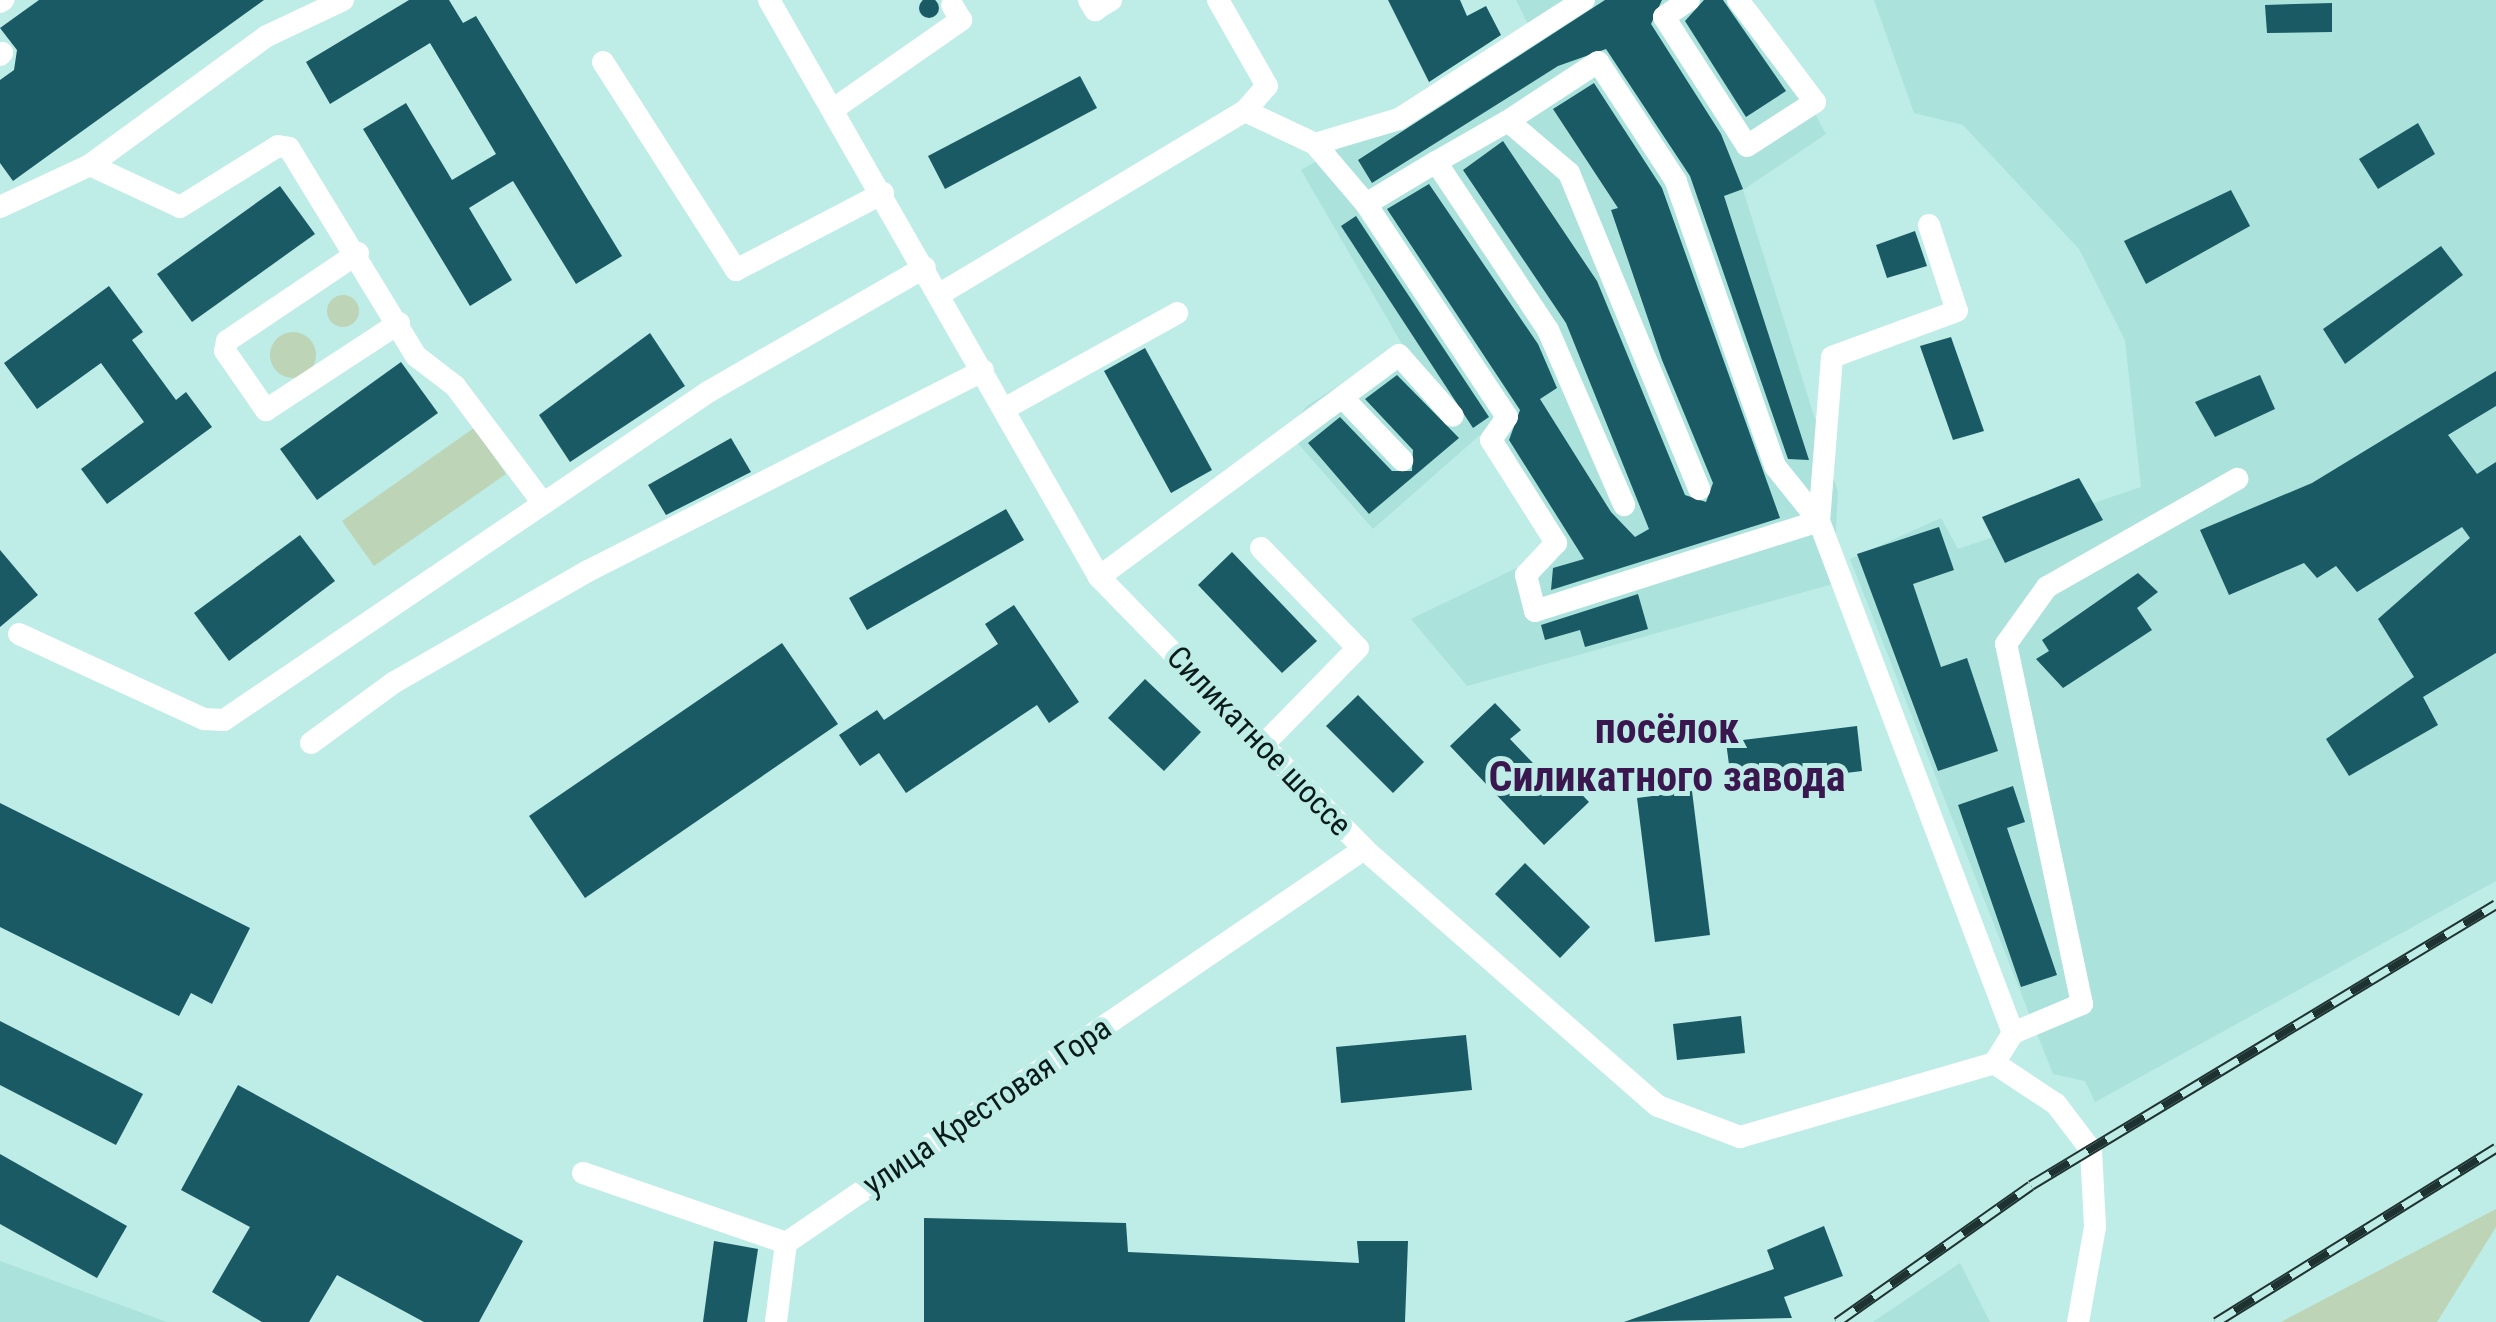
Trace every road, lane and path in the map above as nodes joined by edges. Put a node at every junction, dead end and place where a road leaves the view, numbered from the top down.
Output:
1 (343, 0) edge
2 (769, 0) edge
3 (1089, 0) edge
4 (1111, 0) edge
5 (1218, 0) edge
6 (1584, 0) edge
7 (1689, 0) edge
8 (1738, 0) edge
9 (952, 6) dead end
10 (603, 62) dead end
11 (834, 108) junction
12 (1245, 112) junction
13 (1508, 121) junction
14 (1315, 144) junction
15 (1436, 162) junction
16 (90, 164) junction
17 (883, 193) junction
18 (1366, 204) junction
19 (0, 208) edge
20 (1928, 225) dead end
21 (358, 253) junction
22 (925, 268) junction
23 (940, 294) junction
24 (1177, 313) dead end
25 (399, 323) junction
26 (983, 371) junction
27 (1343, 398) junction
28 (1004, 409) junction
29 (1453, 416) dead end
30 (1402, 460) dead end
31 (2237, 479) dead end
32 (1699, 488) dead end
33 (543, 503) junction
34 (1624, 505) dead end
35 (1819, 521) junction
36 (1261, 548) dead end
37 (1099, 577) junction
38 (19, 634) dead end
39 (312, 743) dead end
40 (1263, 745) junction
41 (1364, 849) junction
42 (2013, 1033) junction
43 (1994, 1062) junction
44 (583, 1174) dead end
45 (786, 1243) junction
46 (776, 1322) edge
47 (2078, 1322) edge

1 - 16 street
2 - 11 street, Силикатное шоссе
3 - 4 street
5 - 12 street
6 - 14 street
7 - 8 street
9 - 11 street
10 - 17 street
11 - 17 street, Силикатное шоссе
12 - 14 street
12 - 23 street
13 - 15 street
13 - 32 street
13 - 35 street
14 - 18 street
15 - 18 street
15 - 34 street
16 - 19 street
16 - 21 street
17 - 22 street, Силикатное шоссе
18 - 35 street
20 - 35 street
21 - 25 street
21 - 25 street
22 - 23 street, Силикатное шоссе
22 - 33 street
23 - 26 street, Силикатное шоссе
24 - 28 street
25 - 33 street
26 - 28 street, Силикатное шоссе
26 - 39 street
27 - 29 street
27 - 30 street
27 - 37 street
28 - 37 street, Силикатное шоссе
31 - 42 street
33 - 38 street
35 - 42 street
36 - 40 street
37 - 40 street, Силикатное шоссе
40 - 41 street, Силикатное шоссе
41 - 43 street, Силикатное шоссе
41 - 45 street, улица Крестовая Гора
42 - 43 street
43 - 47 street
44 - 45 street
45 - 46 street

